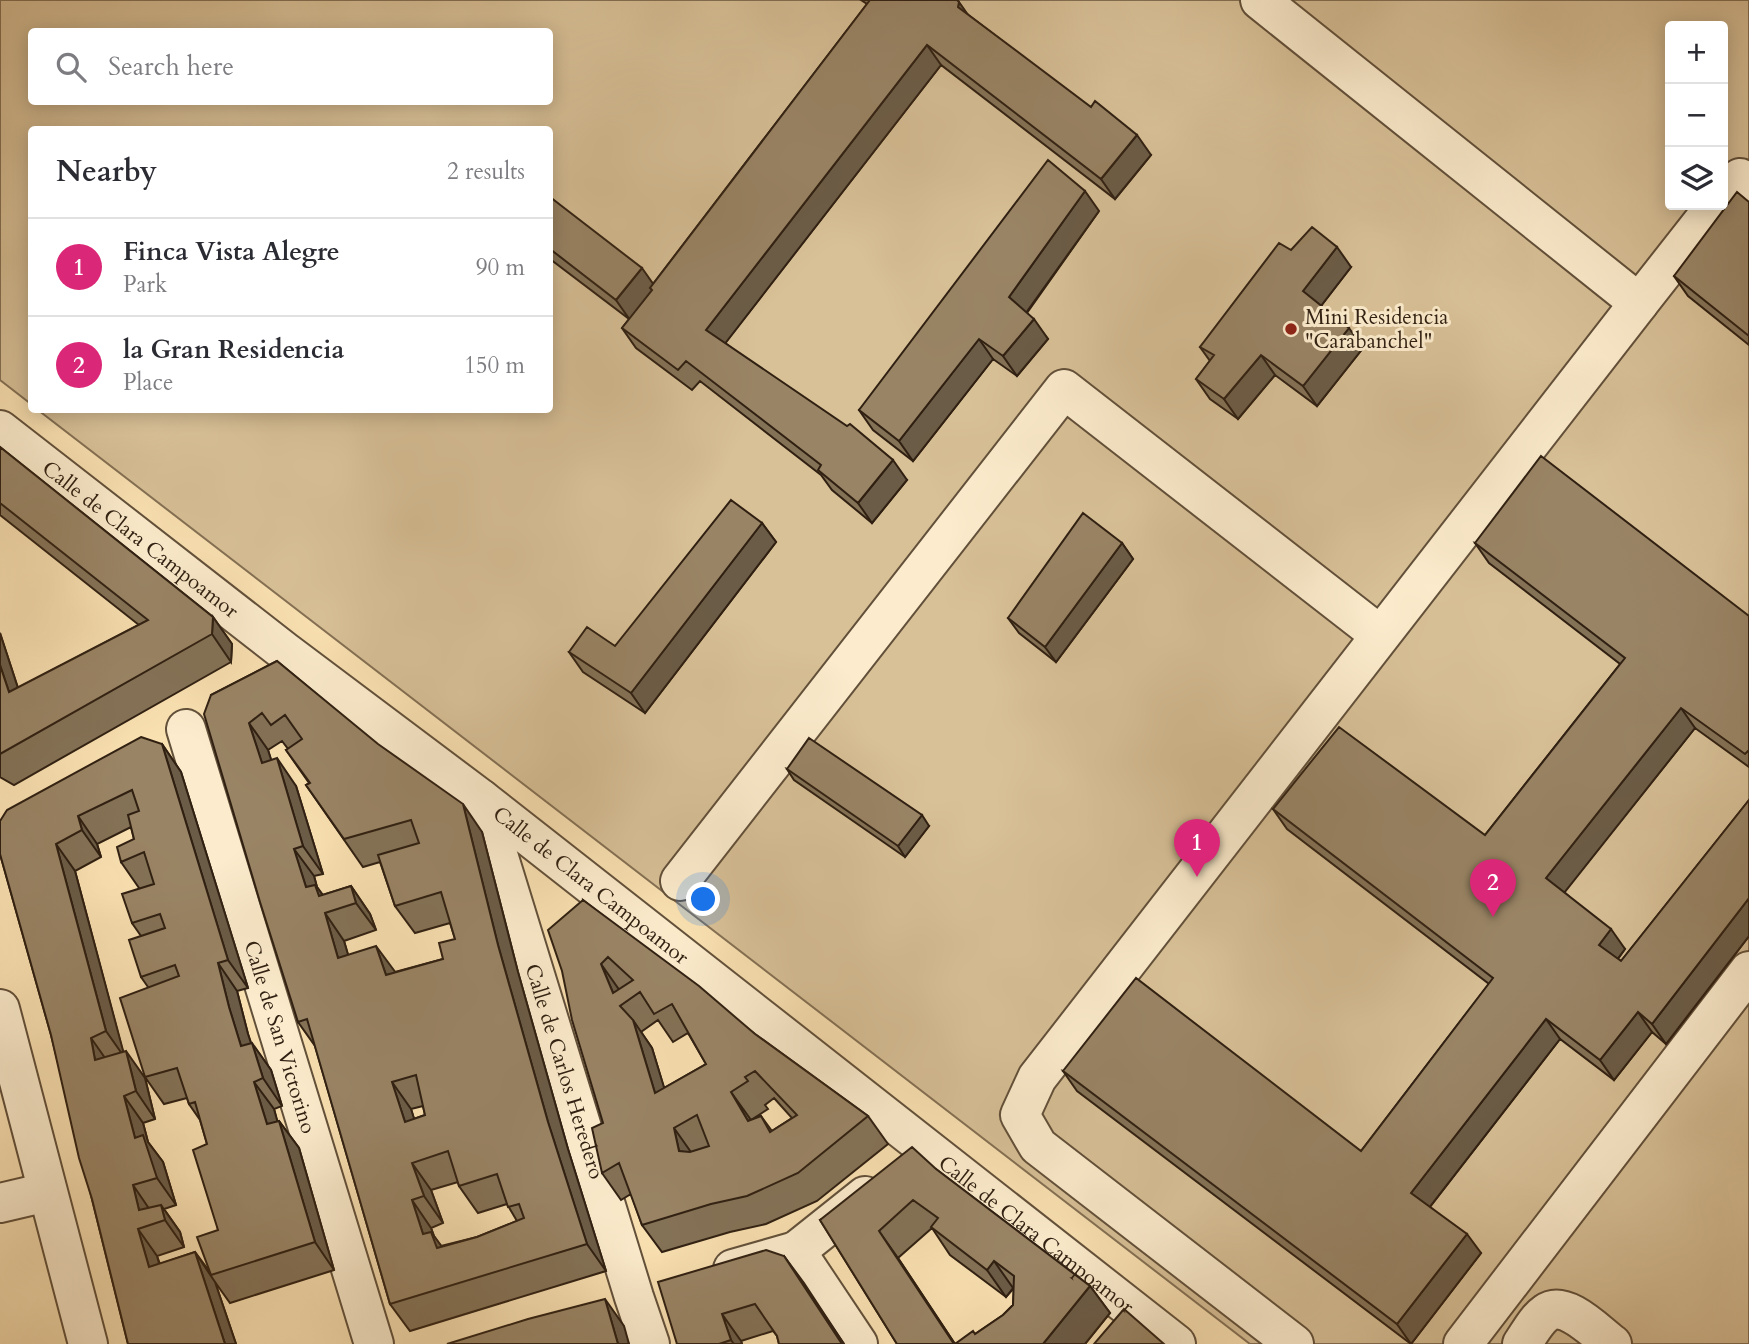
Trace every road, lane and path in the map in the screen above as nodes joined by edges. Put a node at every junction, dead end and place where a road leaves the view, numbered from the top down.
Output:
1 (1260, 0) edge
2 (1735, 187) edge
3 (1639, 303) junction
4 (0, 430) edge
5 (1380, 635) junction
6 (284, 651) junction
7 (251, 677) edge
8 (185, 727) dead end
9 (481, 799) junction
10 (680, 881) dead end
11 (1749, 971) edge
12 (0, 1009) edge
13 (927, 1147) junction
14 (47, 1192) junction
15 (0, 1203) edge
16 (796, 1251) junction
17 (634, 1297) junction
18 (596, 1308) edge
19 (1139, 1316) junction
20 (88, 1344) edge
21 (374, 1344) edge
22 (650, 1344) edge
23 (858, 1344) edge
24 (1114, 1344) edge
25 (1176, 1344) edge
26 (1294, 1344) edge
27 (1463, 1344) edge
28 (1522, 1344) edge
29 (1612, 1344) edge

1 - 3 street
2 - 3 street
3 - 5 street
4 - 6 street, Calle de Clara Campoamor
5 - 10 street
5 - 26 street
6 - 7 street
6 - 9 street, Calle de Clara Campoamor
8 - 21 street, Calle de San Victorino
9 - 13 street, Calle de Clara Campoamor
9 - 17 street, Calle de Carlos Heredero
11 - 27 street
12 - 14 street
13 - 16 street
13 - 19 street, Calle de Clara Campoamor
14 - 15 street
14 - 20 street
16 - 17 street
16 - 23 street
17 - 18 street
17 - 22 street, Calle de Carlos Heredero
19 - 24 street
19 - 25 street, Calle de Clara Campoamor
28 - 29 street

